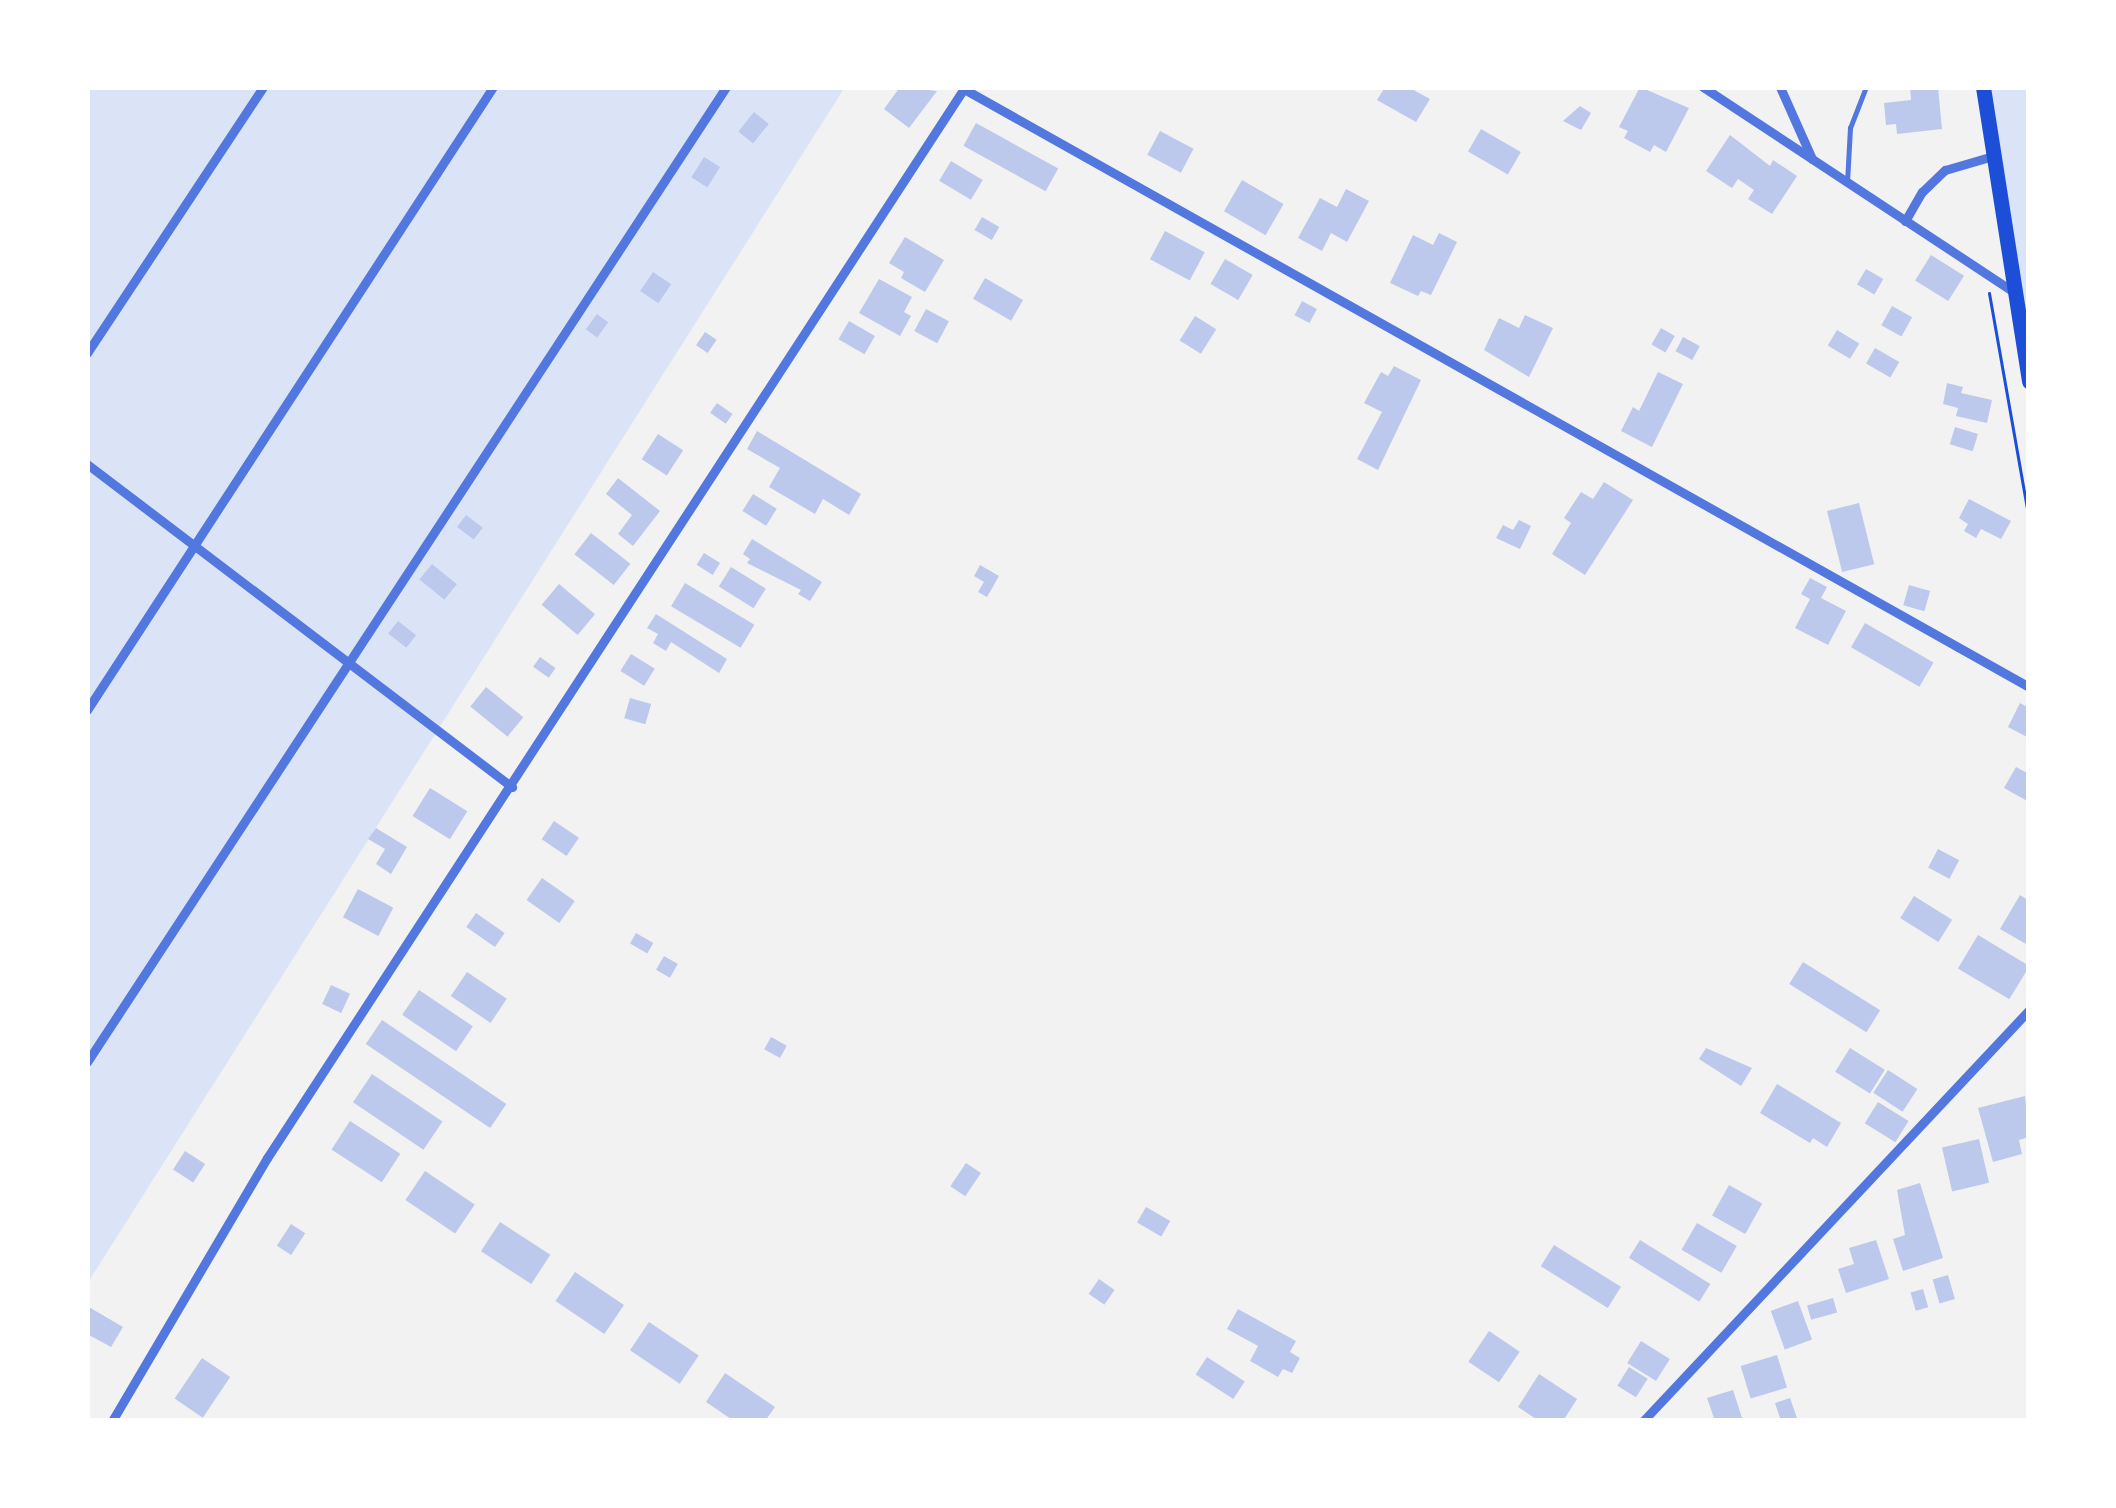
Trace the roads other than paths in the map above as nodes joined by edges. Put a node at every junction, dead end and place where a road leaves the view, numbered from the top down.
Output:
1 (262, 87) edge
2 (493, 87) edge
3 (726, 87) edge
4 (1703, 87) edge
5 (1780, 87) edge
6 (1866, 87) edge
7 (1983, 87) edge
8 (964, 88) edge
9 (1993, 156) junction
10 (1813, 160) junction
11 (1847, 183) junction
12 (1905, 221) junction
13 (2012, 291) junction
14 (87, 353) edge
15 (2029, 381) edge
16 (87, 464) edge
17 (196, 544) junction
18 (352, 662) junction
19 (2029, 687) edge
20 (87, 710) edge
21 (512, 787) junction
22 (2029, 1010) edge
23 (87, 1062) edge
24 (112, 1421) edge
25 (1643, 1421) edge

1 - 14 street
2 - 17 street
3 - 18 street
4 - 10 street
5 - 10 street
6 - 11 lane
7 - 9 main road
8 - 19 street
8 - 21 street
9 - 12 street
9 - 13 main road
10 - 11 street
11 - 12 street
12 - 13 street
13 - 15 main road
16 - 17 street
17 - 18 street
17 - 20 street
18 - 21 street
18 - 23 street
21 - 24 street
22 - 25 street

